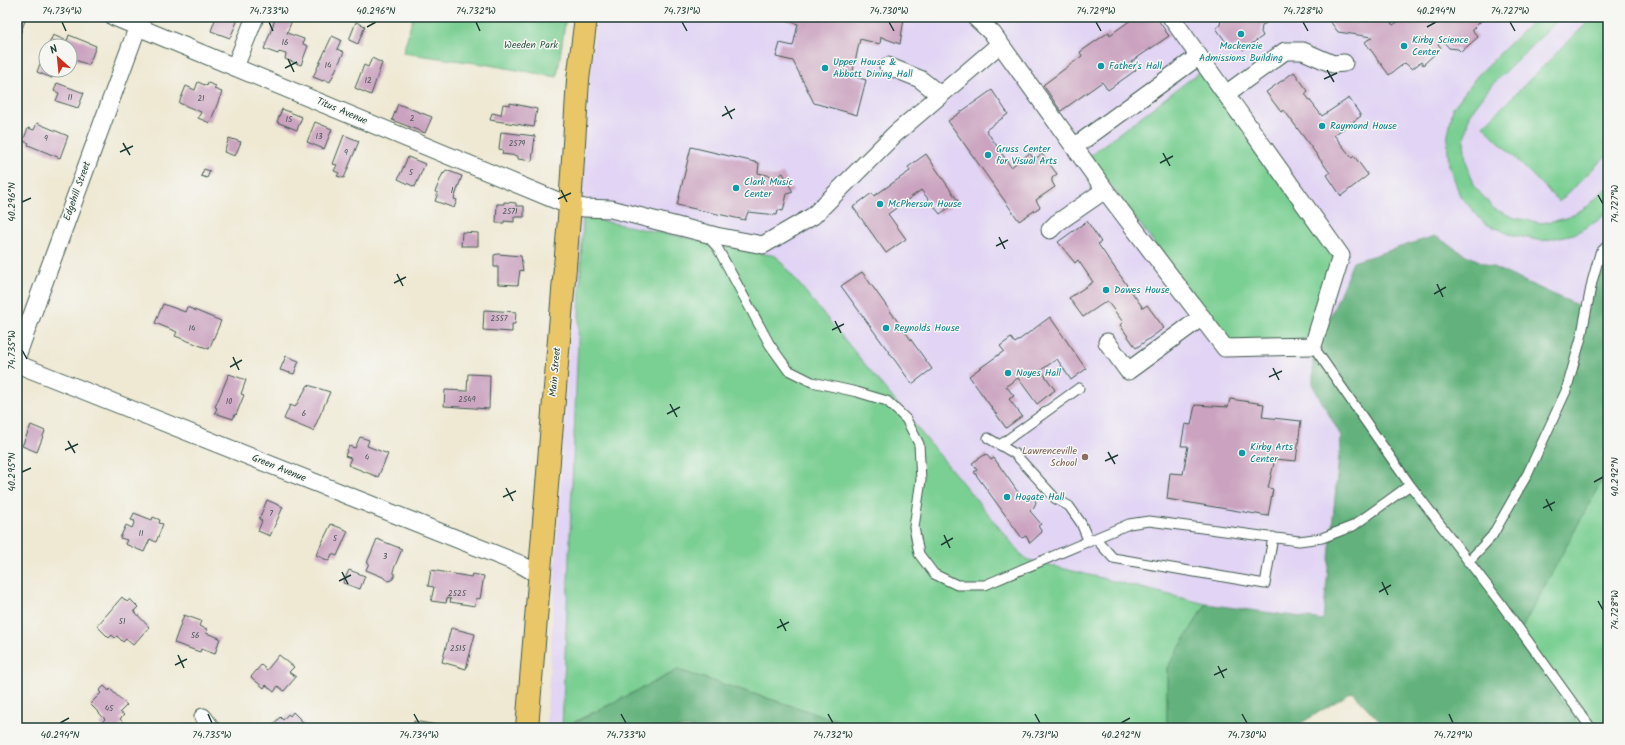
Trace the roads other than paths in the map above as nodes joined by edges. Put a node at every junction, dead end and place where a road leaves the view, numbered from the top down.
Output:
1 (114, 17) edge
2 (255, 17) edge
3 (586, 17) edge
4 (975, 17) edge
5 (1171, 17) edge
6 (138, 26) junction
7 (1000, 44) junction
8 (1199, 56) junction
9 (1344, 64) dead end
10 (888, 66) dead end
11 (235, 67) junction
12 (1226, 94) junction
13 (940, 95) junction
14 (1074, 147) junction
15 (1105, 190) junction
16 (570, 206) junction
17 (698, 230) junction
18 (1050, 230) dead end
19 (1608, 245) edge
20 (1202, 317) junction
21 (1108, 342) dead end
22 (1313, 346) junction
23 (17, 356) edge
24 (17, 364) edge
25 (1079, 388) dead end
26 (988, 438) dead end
27 (1000, 445) junction
28 (1410, 485) junction
29 (1273, 537) junction
30 (1092, 540) junction
31 (1468, 562) junction
32 (539, 575) junction
33 (526, 728) edge
34 (1591, 728) edge

1 - 6 street, Titus Avenue
2 - 11 street
3 - 16 highway, Main Street
4 - 7 street
5 - 8 street
6 - 11 street, Titus Avenue
6 - 23 street, Edgehill Street
7 - 13 street, Titus Avenue
7 - 14 street
8 - 12 street
8 - 14 street
9 - 12 street
10 - 13 street
11 - 16 street, Titus Avenue
12 - 22 street
13 - 17 street, Titus Avenue
14 - 15 street
15 - 18 street
15 - 20 street
16 - 17 street, Titus Avenue
16 - 32 highway, Main Street
17 - 30 lane
19 - 31 lane
20 - 21 street
20 - 22 street
22 - 28 lane
24 - 32 street, Green Avenue
25 - 27 lane
26 - 27 lane
27 - 30 lane
28 - 29 lane
28 - 31 lane
29 - 30 lane
29 - 30 lane
31 - 34 lane
32 - 33 highway, Main Street

